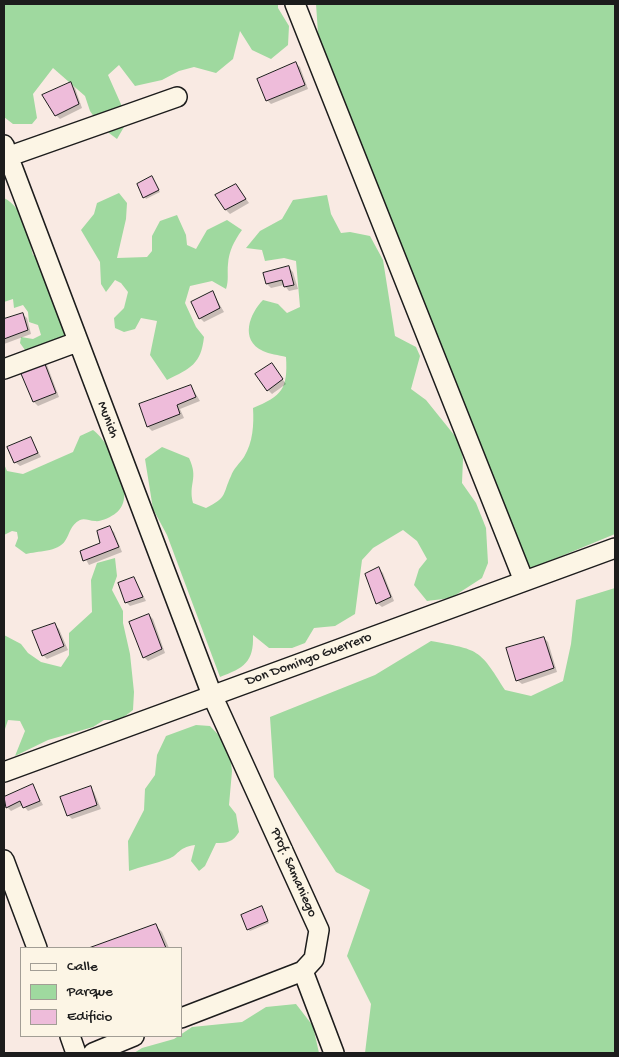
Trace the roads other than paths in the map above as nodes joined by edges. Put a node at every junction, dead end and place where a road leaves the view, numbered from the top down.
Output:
1 (296, 4) edge
2 (177, 97) dead end
3 (6, 151) edge
4 (77, 342) junction
5 (4, 369) edge
6 (615, 548) edge
7 (524, 581) junction
8 (212, 695) junction
9 (4, 772) edge
10 (4, 860) edge
11 (37, 947) edge
12 (303, 971) junction
13 (182, 1018) edge
14 (70, 1037) edge
15 (132, 1037) edge
16 (76, 1053) edge
17 (93, 1053) edge
18 (334, 1053) edge

1 - 7 street
2 - 3 street
3 - 4 street, Munich
4 - 5 street
4 - 8 street, Munich
6 - 7 street, Don Domingo Guerrero
7 - 8 street, Don Domingo Guerrero
8 - 9 street, Don Domingo Guerrero
8 - 12 street, Prof. Samaniego
10 - 11 street
12 - 13 street
12 - 18 street
14 - 16 street
15 - 17 street

